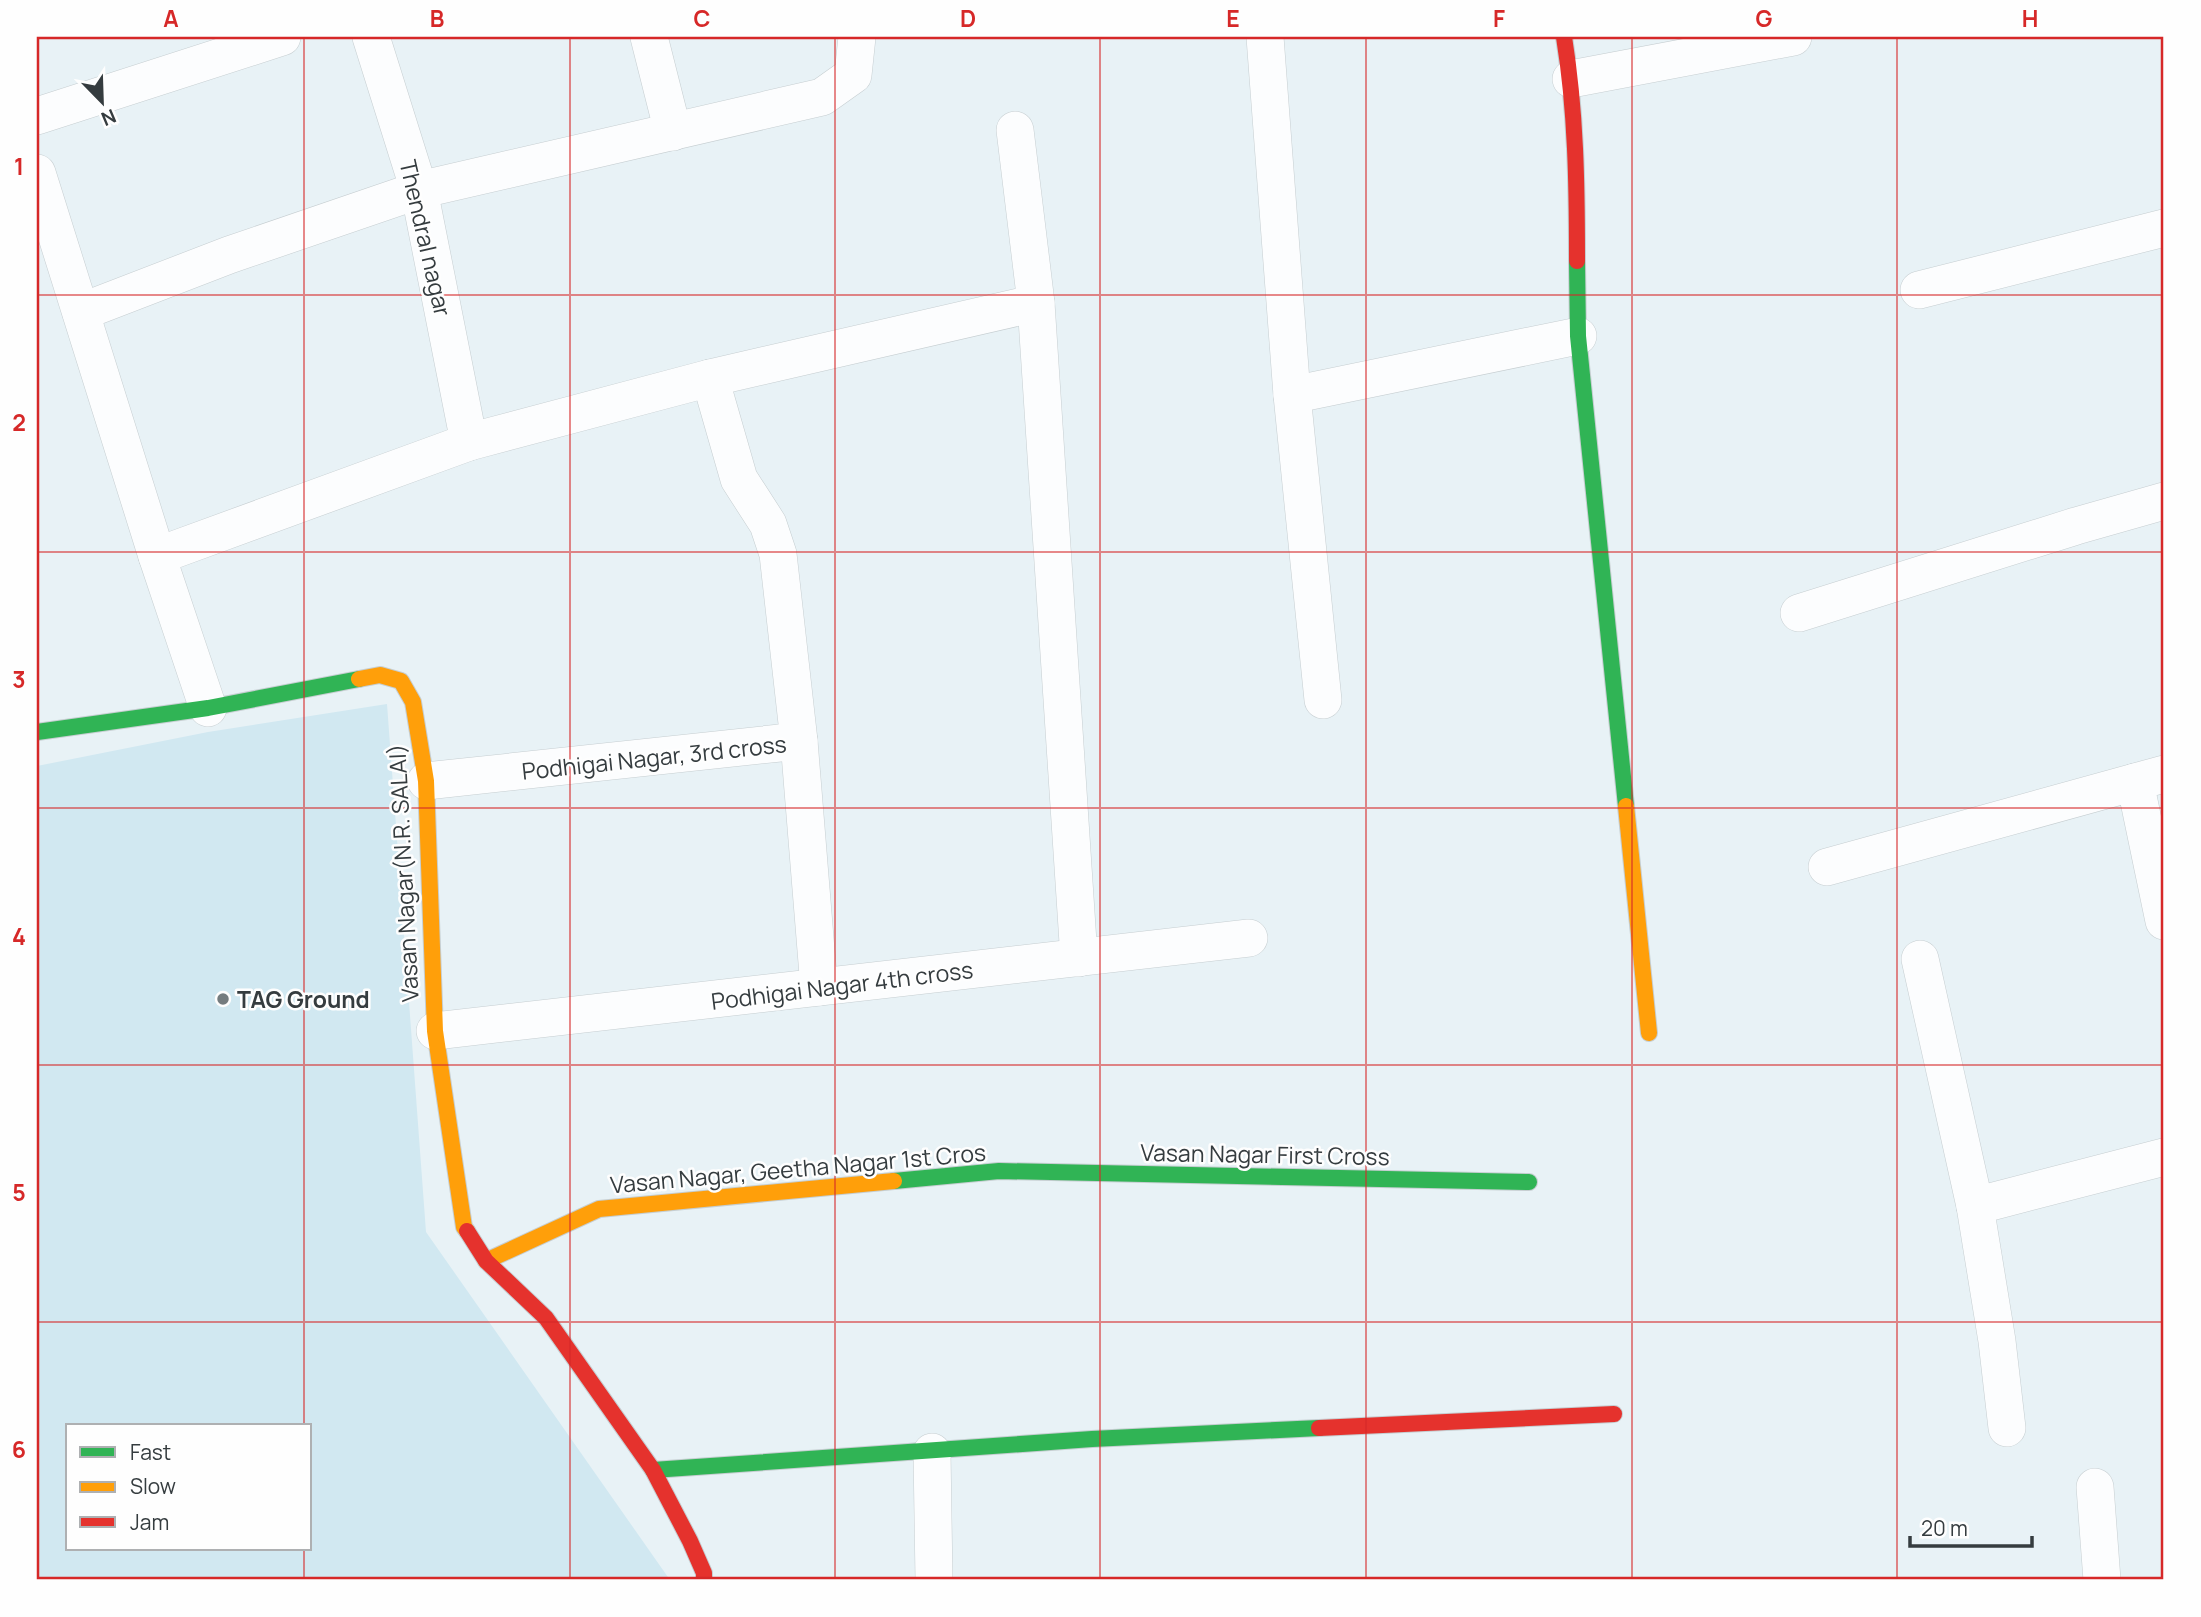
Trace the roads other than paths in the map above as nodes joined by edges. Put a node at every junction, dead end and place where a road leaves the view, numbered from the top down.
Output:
1 (282, 37) edge
2 (371, 37) edge
3 (649, 37) edge
4 (857, 37) edge
5 (1265, 37) edge
6 (1564, 37) edge
7 (1793, 37) edge
8 (1571, 79) junction
9 (37, 116) edge
10 (1015, 130) dead end
11 (673, 132) junction
12 (37, 173) edge
13 (418, 190) junction
14 (2164, 228) edge
15 (1919, 290) dead end
16 (1036, 303) junction
17 (80, 312) junction
18 (1578, 336) junction
19 (710, 378) junction
20 (1292, 395) junction
21 (469, 442) junction
22 (2164, 501) edge
23 (157, 556) junction
24 (1799, 613) dead end
25 (1323, 700) dead end
26 (208, 708) junction
27 (37, 732) edge
28 (799, 741) junction
29 (2150, 778) edge
30 (426, 781) junction
31 (1827, 867) dead end
32 (2164, 921) edge
33 (1249, 938) dead end
34 (1079, 958) junction
35 (1920, 959) dead end
36 (819, 987) junction
37 (435, 1031) junction
38 (1649, 1033) dead end
39 (2164, 1157) edge
40 (999, 1171) joint
41 (1529, 1182) dead end
42 (1975, 1206) junction
43 (486, 1261) junction
44 (1614, 1414) dead end
45 (2007, 1428) dead end
46 (932, 1451) junction
47 (653, 1470) junction
48 (2095, 1487) dead end
49 (704, 1580) edge
50 (934, 1580) edge
51 (2102, 1580) edge

1 - 9 street
2 - 13 street, Thendral nagar
3 - 11 street
4 - 11 street
5 - 20 street
6 - 8 street
7 - 8 street
8 - 18 street
10 - 16 street
11 - 13 street
12 - 17 street
13 - 17 street
13 - 21 street, Thendral nagar
14 - 15 street
16 - 19 street
16 - 34 street
17 - 23 street
18 - 20 street
18 - 38 street
19 - 21 street
19 - 28 street, Podhigai Nagar, 3rd cross
20 - 25 street
21 - 23 street
22 - 24 street
23 - 26 street
26 - 27 street, Vasan Nagar(N.R. SALAI)
26 - 30 street, Vasan Nagar(N.R. SALAI)
28 - 30 street, Podhigai Nagar, 3rd cross
28 - 36 street
29 - 31 street
29 - 32 street
30 - 37 street, Vasan Nagar(N.R. SALAI)
33 - 34 street, Podhigai Nagar 4th cross
34 - 36 street, Podhigai Nagar 4th cross
35 - 42 street
36 - 37 street, Podhigai Nagar 4th cross
37 - 43 street, Vasan Nagar(N.R. SALAI)
39 - 42 street
40 - 41 street, Vasan Nagar First Cross
40 - 43 street, Vasan Nagar, Geetha Nagar 1st Cros
42 - 45 street
43 - 47 street, Vasan Nagar(N.R. SALAI)
44 - 46 street
46 - 47 street
46 - 50 street
47 - 49 street, Vasan Nagar(N.R. SALAI)
48 - 51 street

